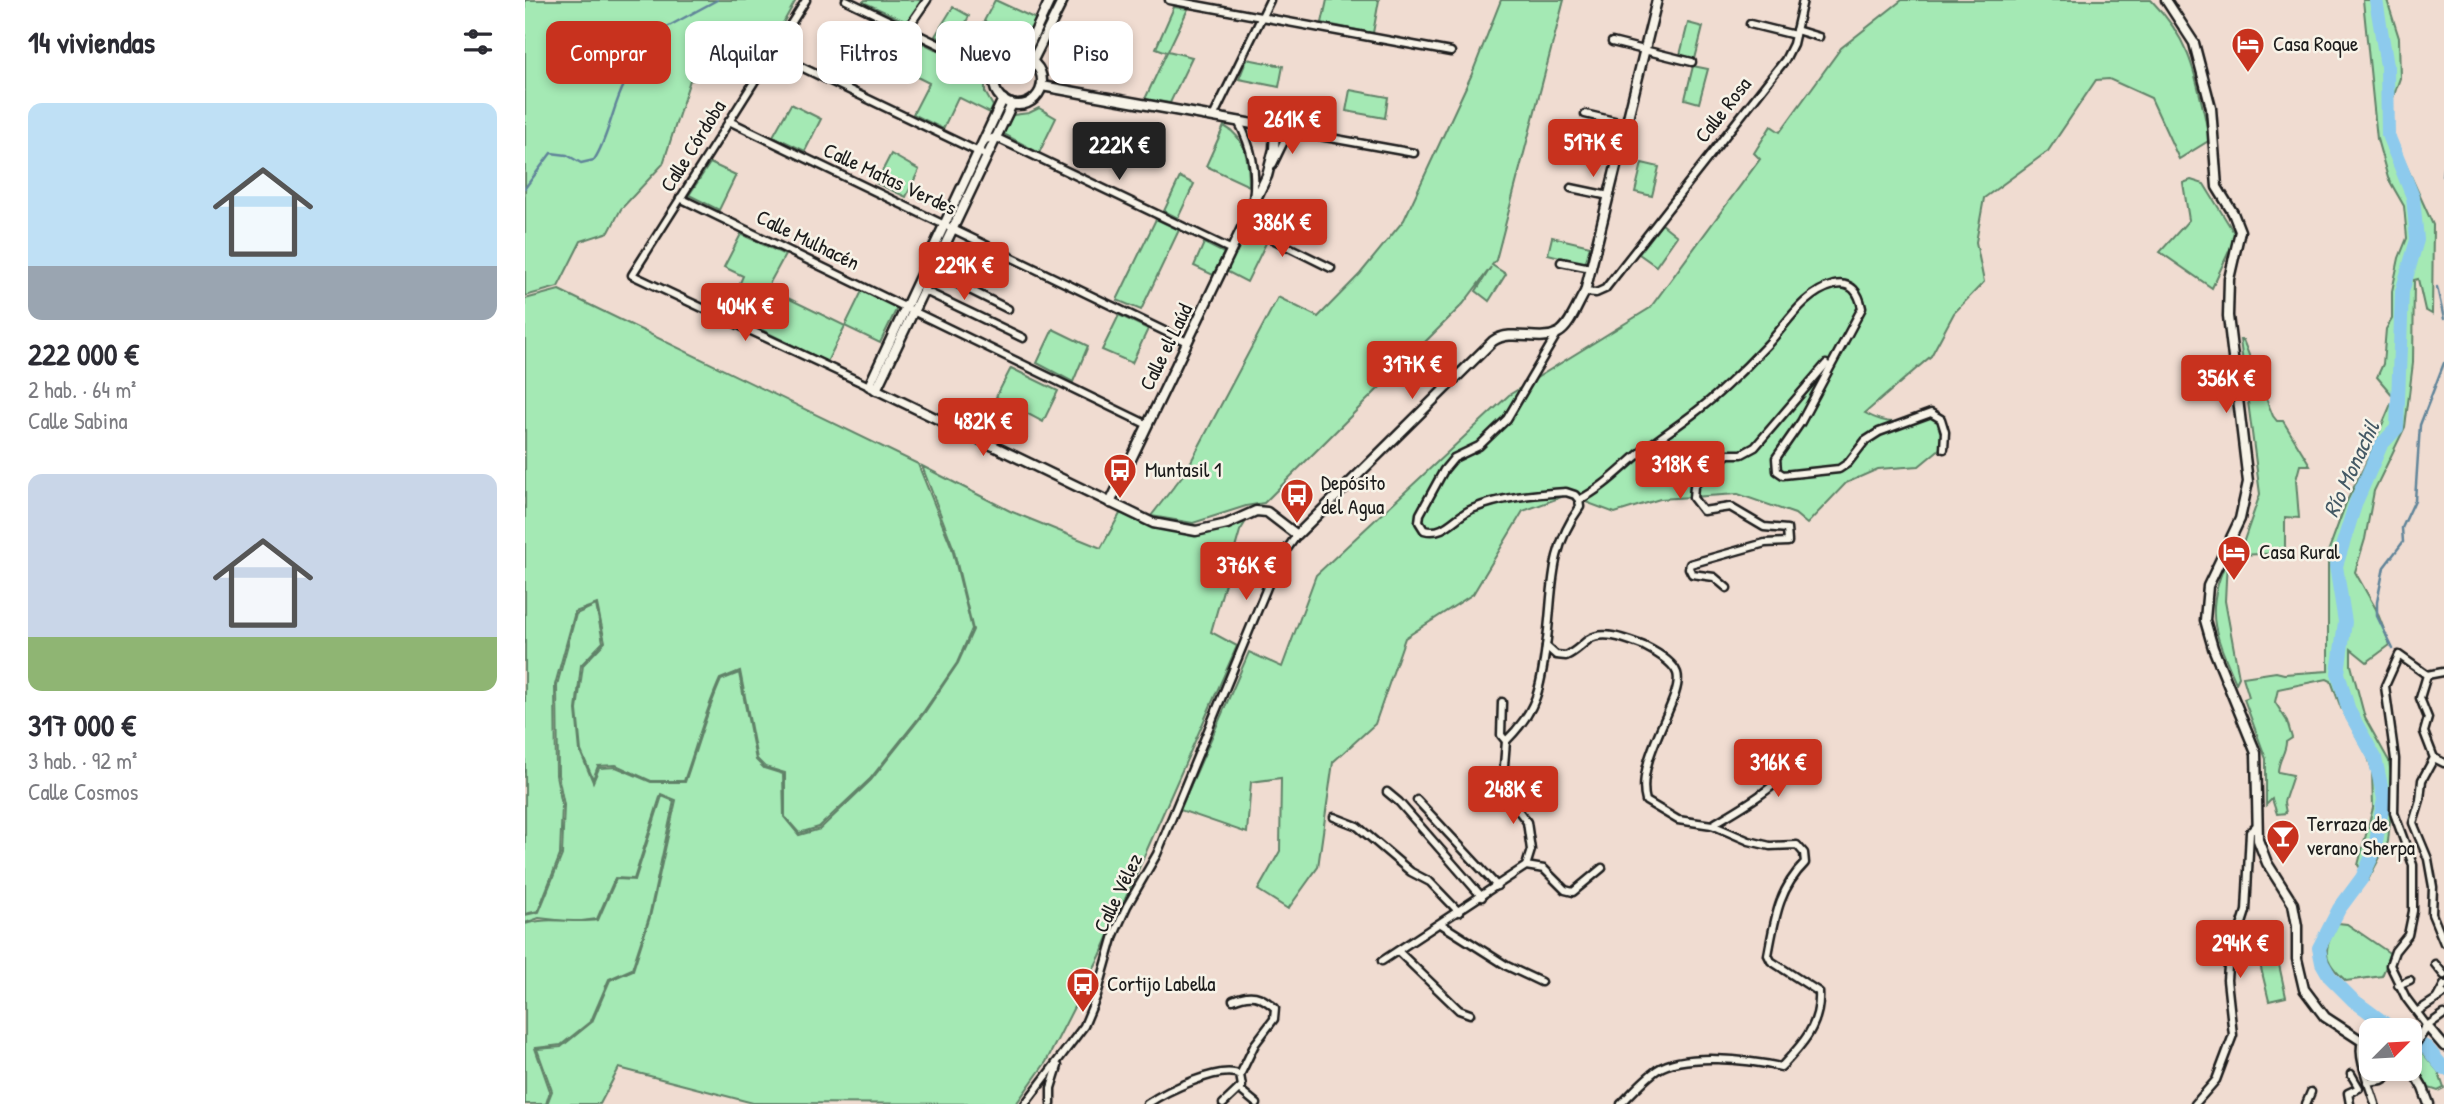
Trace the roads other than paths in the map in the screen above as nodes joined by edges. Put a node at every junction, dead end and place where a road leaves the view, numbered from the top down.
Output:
1 (806, 0) edge
2 (846, 0) edge
3 (927, 0) edge
4 (1050, 0) edge
5 (1063, 0) edge
6 (1169, 0) edge
7 (1270, 0) edge
8 (1657, 0) edge
9 (1803, 0) edge
10 (2166, 0) edge
11 (1262, 17) junction
12 (793, 21) edge
13 (890, 21) edge
14 (913, 21) edge
15 (1750, 24) dead end
16 (1035, 32) edge
17 (1795, 33) junction
18 (1819, 37) dead end
19 (1612, 42) dead end
20 (1644, 50) junction
21 (1451, 52) dead end
22 (1035, 58) edge
23 (1692, 62) dead end
24 (1035, 65) edge
25 (803, 68) edge
26 (752, 84) edge
27 (996, 84) edge
28 (1042, 86) junction
29 (1003, 99) junction
30 (1012, 104) junction
31 (1584, 114) dead end
32 (1213, 117) junction
33 (729, 121) junction
34 (1238, 121) junction
35 (1627, 124) junction
36 (1275, 128) junction
37 (1289, 131) junction
38 (995, 137) junction
39 (983, 141) junction
40 (1414, 153) dead end
41 (983, 154) junction
42 (1270, 169) junction
43 (1571, 188) dead end
44 (1609, 196) junction
45 (680, 198) junction
46 (1253, 206) junction
47 (944, 223) junction
48 (1244, 225) junction
49 (953, 228) junction
50 (1232, 250) junction
51 (1561, 262) dead end
52 (1331, 268) dead end
53 (1591, 268) junction
54 (932, 271) junction
55 (923, 290) junction
56 (1585, 292) junction
57 (909, 308) junction
58 (1008, 309) dead end
59 (1557, 334) junction
60 (1023, 338) dead end
61 (1188, 342) junction
62 (1836, 352) junction
63 (873, 388) junction
64 (1148, 425) junction
65 (1944, 449) dead end
66 (1579, 500) junction
67 (1110, 503) junction
68 (1297, 535) junction
69 (1727, 588) dead end
70 (1546, 646) junction
71 (2443, 672) edge
72 (2427, 675) junction
73 (1502, 702) dead end
74 (1506, 741) junction
75 (1780, 757) dead end
76 (2434, 758) junction
77 (2444, 763) edge
78 (1387, 792) dead end
79 (1417, 800) dead end
80 (1333, 817) dead end
81 (1712, 825) junction
82 (2256, 827) junction
83 (1526, 866) junction
84 (1602, 869) dead end
85 (1497, 886) junction
86 (1482, 897) junction
87 (1459, 912) junction
88 (1441, 924) junction
89 (2444, 943) edge
90 (1398, 951) junction
91 (1382, 961) dead end
92 (2435, 964) dead end
93 (2444, 975) edge
94 (2410, 980) dead end
95 (1541, 982) dead end
96 (2398, 985) junction
97 (2444, 985) edge
98 (2441, 996) edge
99 (1233, 1000) dead end
100 (2418, 1011) junction
101 (1469, 1014) dead end
102 (2444, 1014) edge
103 (2427, 1026) junction
104 (2422, 1032) edge
105 (2359, 1040) edge
106 (2444, 1046) edge
107 (1060, 1061) junction
108 (1240, 1075) junction
109 (2367, 1082) edge
110 (2419, 1082) edge
111 (1239, 1089) junction
112 (2311, 1092) dead end
113 (2372, 1095) junction
114 (1025, 1104) edge
115 (1051, 1104) edge
116 (1147, 1104) edge
117 (1223, 1104) edge
118 (1257, 1104) edge
119 (1621, 1104) edge
120 (2195, 1104) edge
121 (2306, 1104) edge
122 (2350, 1104) edge
123 (2375, 1104) edge
124 (2428, 1104) edge

1 - 12 street, Calle Córdoba
2 - 13 street
3 - 14 street
4 - 16 street
5 - 22 street
6 - 11 street
7 - 11 street
8 - 20 street
9 - 17 street, Calle Rosa
10 - 82 street
11 - 21 street
11 - 32 street
15 - 17 street
17 - 18 street
17 - 56 street, Calle Rosa
19 - 20 street
20 - 23 street
20 - 35 street
24 - 28 street
25 - 41 street
26 - 33 street, Calle Córdoba
27 - 29 street
28 - 30 street
28 - 32 street
29 - 30 street
29 - 39 street
30 - 38 street
31 - 35 street
32 - 34 street
33 - 45 street, Calle Córdoba
33 - 47 street, Calle Matas Verdes
34 - 36 street
34 - 46 street, Calle el Laúd
35 - 44 street
36 - 37 street
36 - 42 street, Calle el Laúd
37 - 40 street
37 - 42 street, Calle el Laúd
38 - 39 street
38 - 41 street
38 - 50 street
39 - 41 street
41 - 47 street
41 - 49 street
42 - 46 street, Calle el Laúd
43 - 44 street
44 - 53 street
45 - 57 street, Calle Mulhacén
45 - 63 street, Calle Córdoba
46 - 48 street, Calle el Laúd
47 - 49 street, Calle Matas Verdes
47 - 57 street
48 - 50 street, Calle el Laúd
48 - 52 street
49 - 54 street
49 - 61 street, Calle Matas Verdes
50 - 61 street, Calle el Laúd
51 - 53 street
53 - 56 street
54 - 55 street
54 - 58 street
55 - 57 street
55 - 60 street
56 - 59 street
57 - 63 street
57 - 64 street, Calle Mulhacén
59 - 66 street
59 - 68 street
61 - 64 street, Calle el Laúd
62 - 65 street
62 - 66 street
62 - 69 street
63 - 67 street
64 - 67 street, Calle el Laúd
66 - 70 street
67 - 68 street
68 - 107 street, Calle Vélez
70 - 74 street
70 - 81 street
71 - 72 street
72 - 76 street
72 - 96 street
73 - 74 street
74 - 83 street
75 - 81 street
76 - 77 street
76 - 89 street
78 - 86 street
79 - 85 street
80 - 87 street
81 - 119 street
82 - 105 street
82 - 120 street
83 - 84 street
83 - 85 street
85 - 86 street
86 - 87 street
87 - 88 street
88 - 90 street
88 - 95 street
90 - 91 street
90 - 101 street
92 - 93 street
94 - 96 street
96 - 100 street
97 - 98 street
98 - 100 street
99 - 108 street
100 - 103 street
102 - 103 street
103 - 104 street
103 - 106 street
107 - 114 street, Calle Vélez
107 - 115 street
108 - 111 street
108 - 116 street
109 - 113 street
110 - 124 street
111 - 117 street
111 - 118 street
112 - 121 street
113 - 122 street
113 - 123 street

